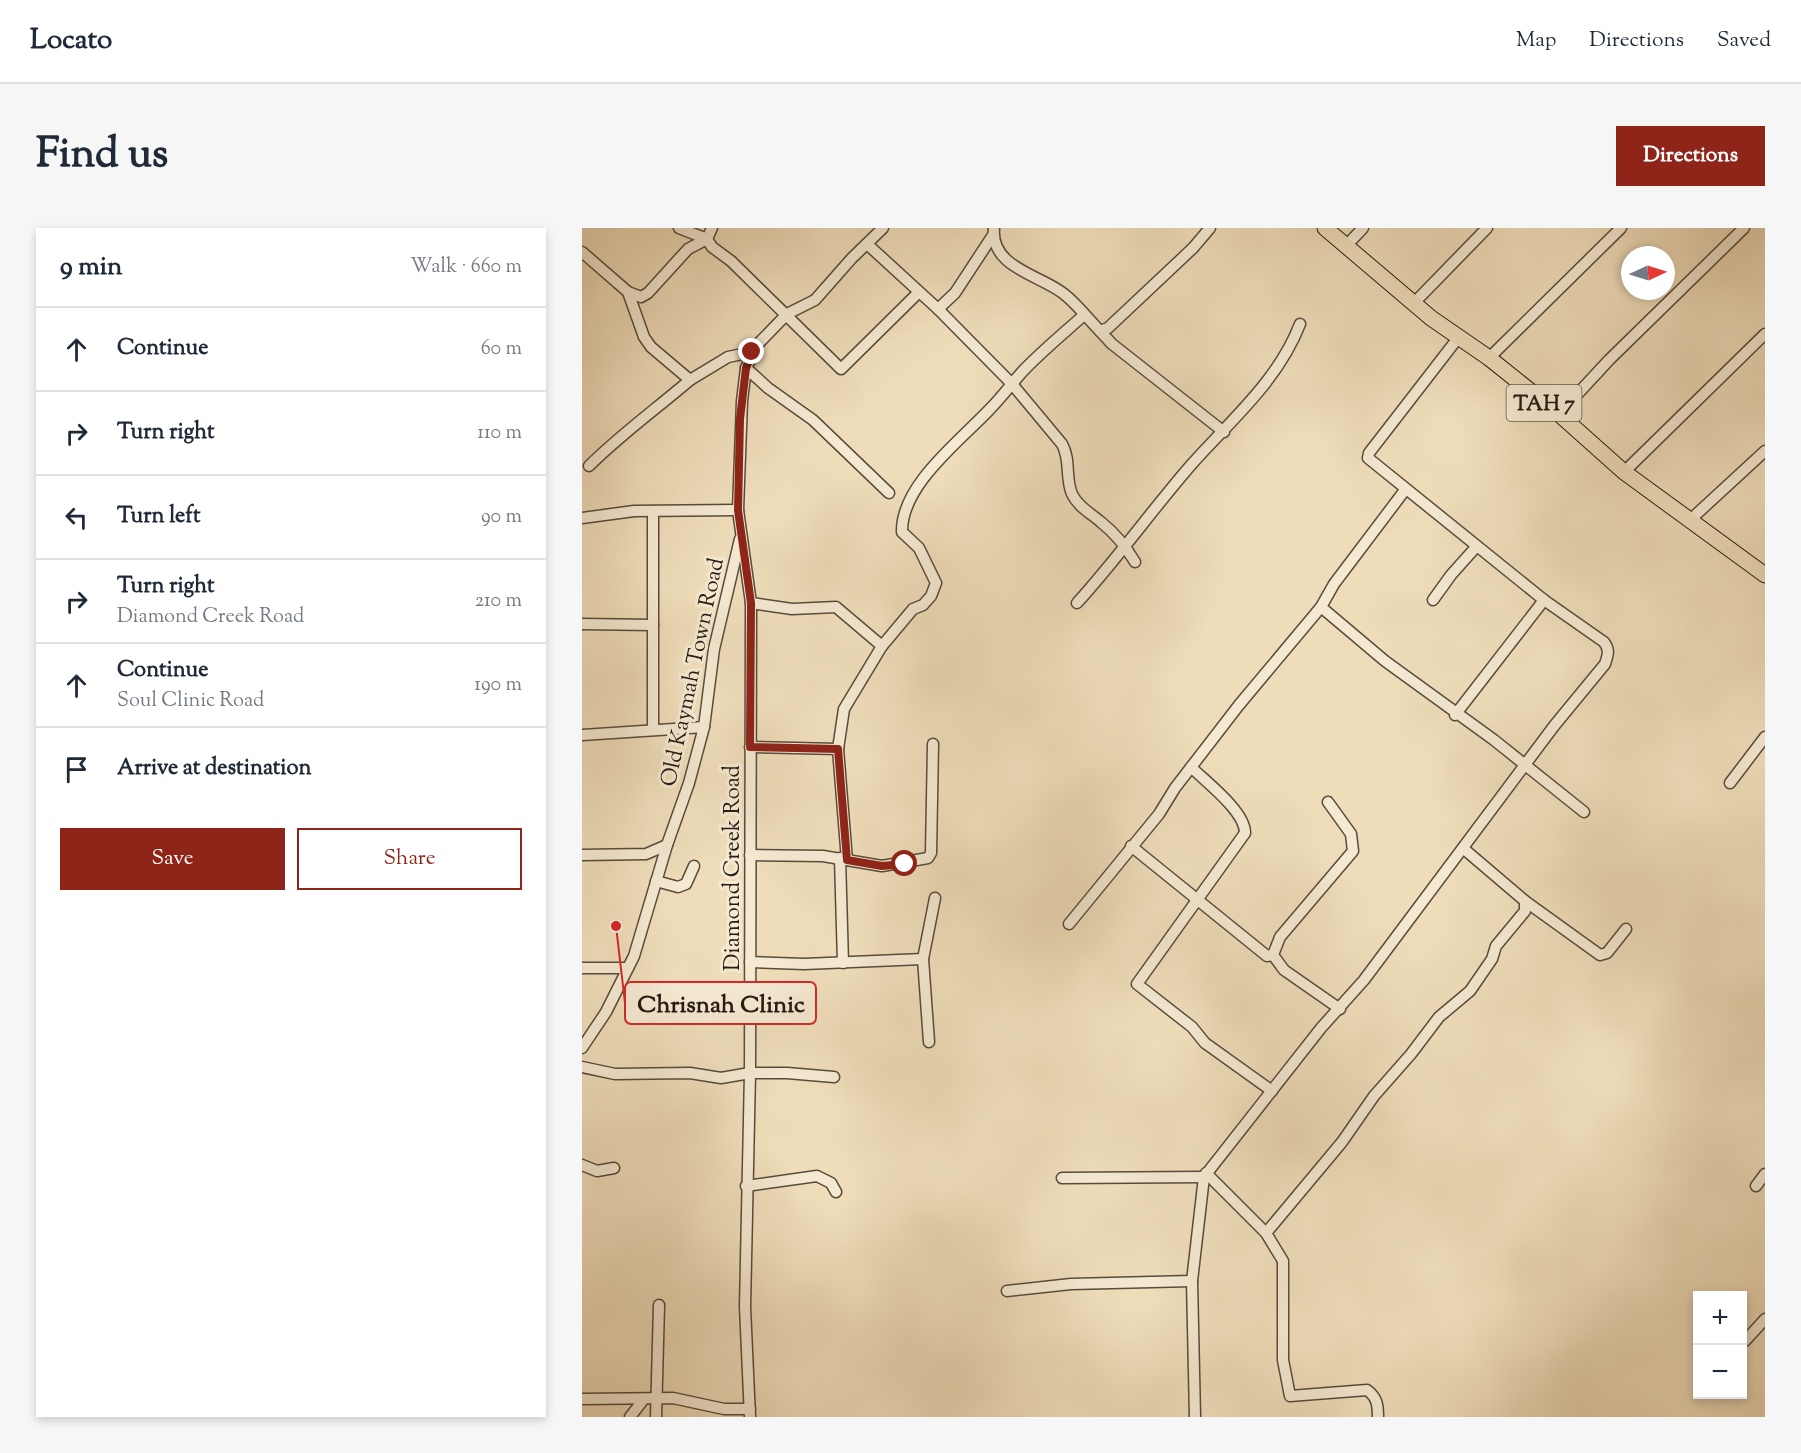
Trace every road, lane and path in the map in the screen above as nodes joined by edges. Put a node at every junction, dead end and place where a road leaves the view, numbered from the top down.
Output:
1 (679, 228) edge
2 (712, 228) edge
3 (883, 228) edge
4 (1210, 228) edge
5 (1325, 228) edge
6 (1363, 228) edge
7 (1487, 228) edge
8 (1621, 228) edge
9 (1744, 228) edge
10 (993, 232) edge
11 (707, 239) junction
12 (867, 244) junction
13 (1346, 246) junction
14 (582, 252) edge
15 (628, 292) junction
16 (918, 293) junction
17 (1415, 302) junction
18 (938, 309) junction
19 (787, 314) junction
20 (1084, 315) junction
21 (1300, 324) dead end
22 (1100, 330) junction
23 (1765, 334) edge
24 (1458, 338) junction
25 (752, 352) junction
26 (1489, 358) junction
27 (746, 368) junction
28 (690, 380) junction
29 (1012, 384) junction
30 (1559, 414) junction
31 (1224, 432) junction
32 (1763, 457) edge
33 (589, 466) dead end
34 (1624, 472) junction
35 (1405, 490) junction
36 (889, 493) dead end
37 (738, 510) junction
38 (653, 512) junction
39 (582, 518) edge
40 (1689, 521) junction
41 (741, 536) junction
42 (1125, 545) junction
43 (1476, 547) junction
44 (1135, 562) dead end
45 (1765, 575) edge
46 (1433, 600) dead end
47 (1544, 600) junction
48 (751, 603) junction
49 (1077, 603) dead end
50 (1321, 607) junction
51 (582, 624) edge
52 (653, 625) junction
53 (882, 646) junction
54 (1455, 714) junction
55 (704, 727) junction
56 (653, 730) junction
57 (582, 735) edge
58 (1765, 737) edge
59 (933, 744) dead end
60 (750, 747) junction
61 (838, 749) junction
62 (1525, 765) junction
63 (1191, 767) junction
64 (1730, 783) dead end
65 (1328, 802) dead end
66 (1584, 812) dead end
67 (667, 845) junction
68 (1131, 846) junction
69 (1464, 849) junction
70 (582, 855) edge
71 (750, 855) junction
72 (843, 859) junction
73 (694, 866) dead end
74 (656, 881) junction
75 (935, 898) dead end
76 (1525, 901) junction
77 (1198, 902) junction
78 (1069, 924) dead end
79 (1626, 929) dead end
80 (1273, 955) junction
81 (923, 959) junction
82 (750, 963) junction
83 (843, 963) junction
84 (582, 968) edge
85 (628, 968) junction
86 (1340, 1010) junction
87 (929, 1042) dead end
88 (582, 1048) edge
89 (582, 1067) edge
90 (750, 1073) junction
91 (834, 1077) dead end
92 (1272, 1090) junction
93 (582, 1165) edge
94 (614, 1168) dead end
95 (1765, 1174) edge
96 (1205, 1175) junction
97 (1062, 1178) dead end
98 (746, 1186) junction
99 (1756, 1186) dead end
100 (836, 1192) dead end
101 (1266, 1233) junction
102 (1192, 1281) junction
103 (1007, 1292) dead end
104 (659, 1305) dead end
105 (1765, 1319) edge
106 (1747, 1338) edge
107 (582, 1399) edge
108 (650, 1399) junction
109 (750, 1413) edge
110 (630, 1417) edge
111 (656, 1417) edge
112 (1196, 1417) edge
113 (1378, 1417) edge

1 - 11 street
2 - 11 street
3 - 12 street
4 - 22 street
5 - 13 highway, TAH 7
6 - 13 street
7 - 17 street
8 - 26 street
9 - 30 street
10 - 18 street
10 - 20 street
11 - 15 street
11 - 19 street
12 - 16 street
12 - 19 street
13 - 17 highway, TAH 7
14 - 15 street
15 - 28 street
16 - 18 street
16 - 19 street
17 - 24 highway, TAH 7
18 - 29 street
19 - 25 street
20 - 22 street
20 - 29 street
21 - 31 street
22 - 31 street
23 - 34 street
24 - 26 highway, TAH 7
24 - 35 street
25 - 27 street, Diamond Creek Road
25 - 28 street
26 - 30 highway, TAH 7
27 - 36 street
27 - 37 street, Diamond Creek Road
28 - 33 street
29 - 42 street
29 - 53 street
30 - 34 highway, TAH 7
31 - 42 street
32 - 40 street
34 - 40 highway, TAH 7
35 - 43 street
35 - 50 street
37 - 38 street
37 - 41 street, Diamond Creek Road
38 - 39 street
38 - 52 street
40 - 45 highway, TAH 7
41 - 48 street, Diamond Creek Road
41 - 55 street, Old Kaymah Town Road
42 - 44 street
42 - 49 street
43 - 46 street
43 - 47 street
47 - 54 street
47 - 62 street
48 - 53 street
48 - 60 street, Diamond Creek Road
50 - 54 street
50 - 63 street
51 - 52 street
52 - 56 street
53 - 61 street
54 - 62 street
55 - 56 street
55 - 67 street, Old Kaymah Town Road
56 - 57 street
58 - 64 street
59 - 72 street
60 - 61 street
60 - 71 street, Diamond Creek Road
61 - 72 street
62 - 66 street
62 - 69 street
63 - 68 street
63 - 77 street
65 - 80 street
67 - 70 street
67 - 74 street, Old Kaymah Town Road
68 - 77 street
68 - 78 street
69 - 76 street
69 - 86 street
71 - 72 street
71 - 82 street, Diamond Creek Road
72 - 83 street
73 - 74 street
74 - 85 street, Old Kaymah Town Road
75 - 81 street
76 - 79 street
76 - 101 street
77 - 80 street
77 - 92 street
80 - 86 street
81 - 83 street
81 - 87 street
82 - 83 street
82 - 90 street, Diamond Creek Road
84 - 85 street
85 - 88 street, Old Kaymah Town Road
86 - 92 street
89 - 90 street
90 - 91 street
90 - 98 street, Diamond Creek Road
92 - 96 street
93 - 94 street
95 - 99 street
96 - 97 street
96 - 101 street
96 - 102 street
98 - 100 street
98 - 109 street, Diamond Creek Road
101 - 113 street
102 - 103 street
102 - 112 street
104 - 108 street
105 - 106 street
107 - 108 street
108 - 109 street
108 - 110 street
108 - 111 street

